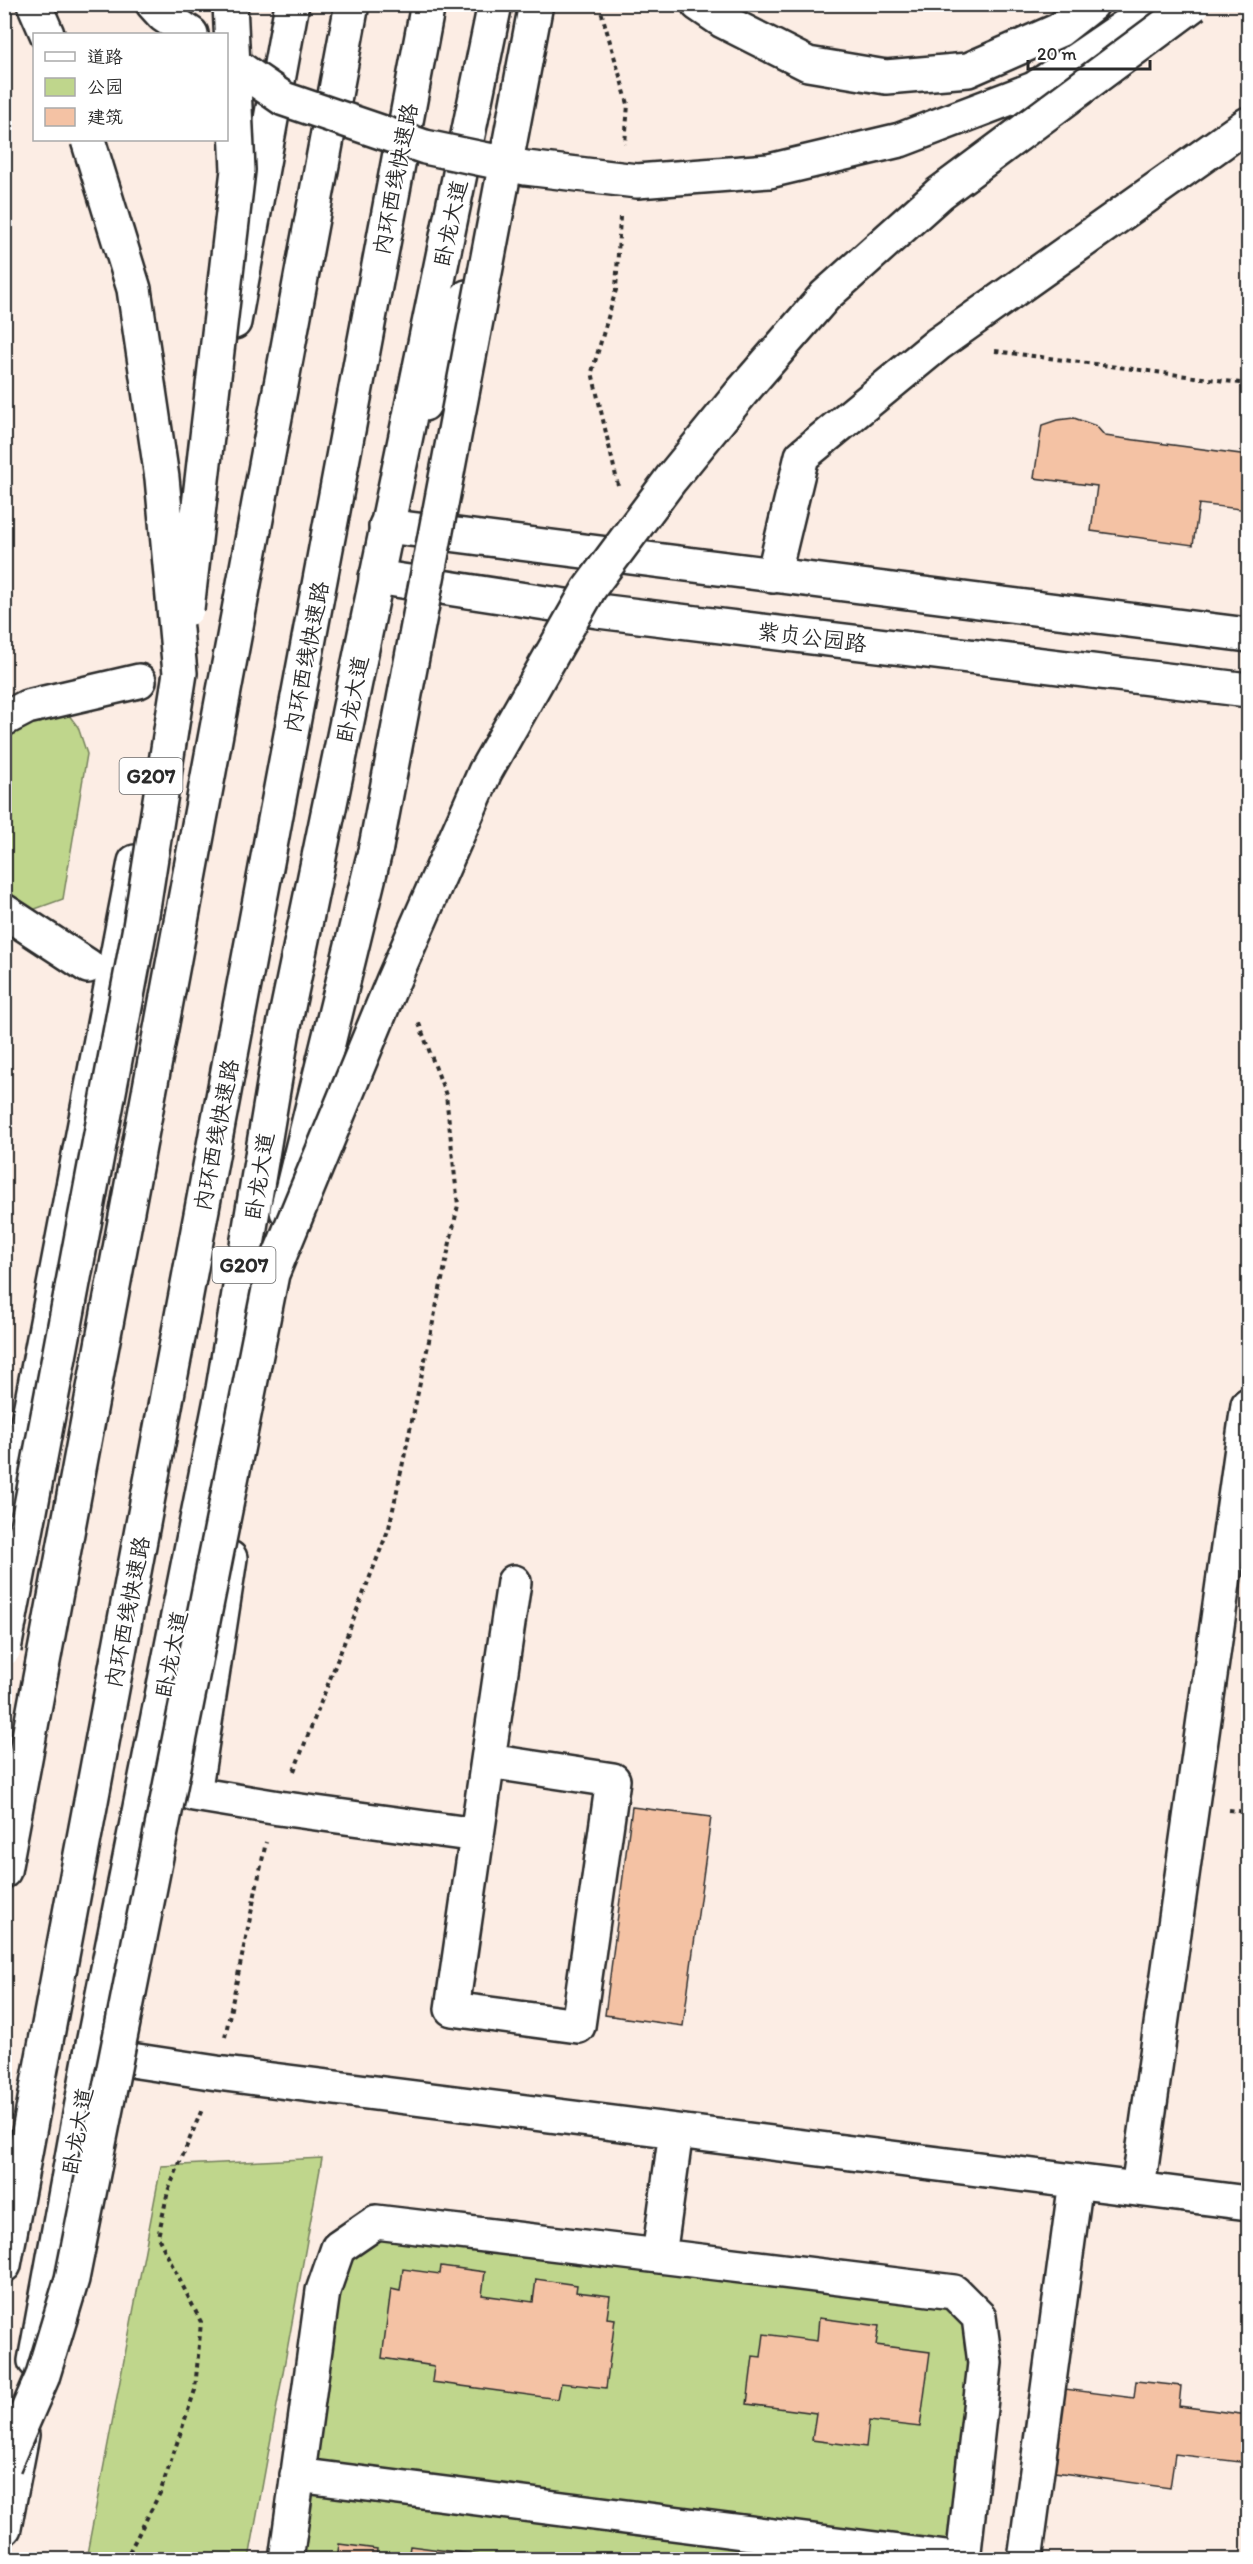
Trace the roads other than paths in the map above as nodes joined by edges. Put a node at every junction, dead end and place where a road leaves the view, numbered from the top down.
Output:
1 (34, 4) edge
2 (153, 4) edge
3 (230, 4) edge
4 (292, 4) edge
5 (352, 4) edge
6 (428, 4) edge
7 (495, 4) edge
8 (537, 4) edge
9 (698, 4) edge
10 (1092, 4) edge
11 (1158, 4) edge
12 (1194, 4) edge
13 (47, 33) edge
14 (190, 33) edge
15 (228, 60) edge
16 (1248, 124) edge
17 (88, 141) edge
18 (403, 446) junction
19 (386, 526) junction
20 (773, 576) junction
21 (376, 577) junction
22 (1248, 635) edge
23 (180, 673) junction
24 (139, 681) dead end
25 (1248, 690) edge
26 (4, 719) edge
27 (4, 911) edge
28 (88, 966) dead end
29 (272, 1274) junction
30 (224, 1389) junction
31 (1248, 1406) edge
32 (4, 1547) edge
33 (514, 1582) dead end
34 (4, 1649) edge
35 (488, 1761) junction
36 (477, 1835) junction
37 (4, 1871) edge
38 (91, 2054) junction
39 (675, 2131) junction
40 (1076, 2181) junction
41 (1138, 2189) junction
42 (1248, 2203) edge
43 (659, 2256) junction
44 (4, 2265) edge
45 (4, 2465) edge
46 (297, 2475) junction
47 (4, 2528) edge
48 (286, 2559) edge
49 (962, 2559) edge
50 (1025, 2559) edge

1 - 13 main road
2 - 14 main road
3 - 23 main road, bridge
4 - 32 main road, G207
5 - 37 main road
6 - 44 main road, 内环西线快速路
7 - 18 main road, 卧龙大道 / G207
8 - 18 main road
8 - 29 main road, bridge
9 - 10 main road
11 - 15 main road, bridge
12 - 29 main road, bridge
16 - 20 main road
17 - 23 main road, bridge
18 - 19 main road, 卧龙大道 / G207
19 - 20 main road
19 - 21 main road, 卧龙大道 / G207
20 - 22 main road
21 - 25 main road, 紫贞公园路
21 - 30 main road, 卧龙大道 / G207
23 - 34 main road, bridge
24 - 26 main road
27 - 28 main road
29 - 45 main road, bridge
30 - 36 main road
30 - 38 main road, 卧龙大道 / G207
31 - 41 main road
33 - 35 main road
35 - 36 main road
35 - 36 main road
38 - 39 main road
38 - 47 main road, 卧龙大道 / G207
39 - 40 main road
39 - 43 main road
40 - 41 main road
40 - 50 main road
41 - 42 main road
43 - 46 main road
43 - 49 main road
46 - 48 main road
46 - 49 main road

